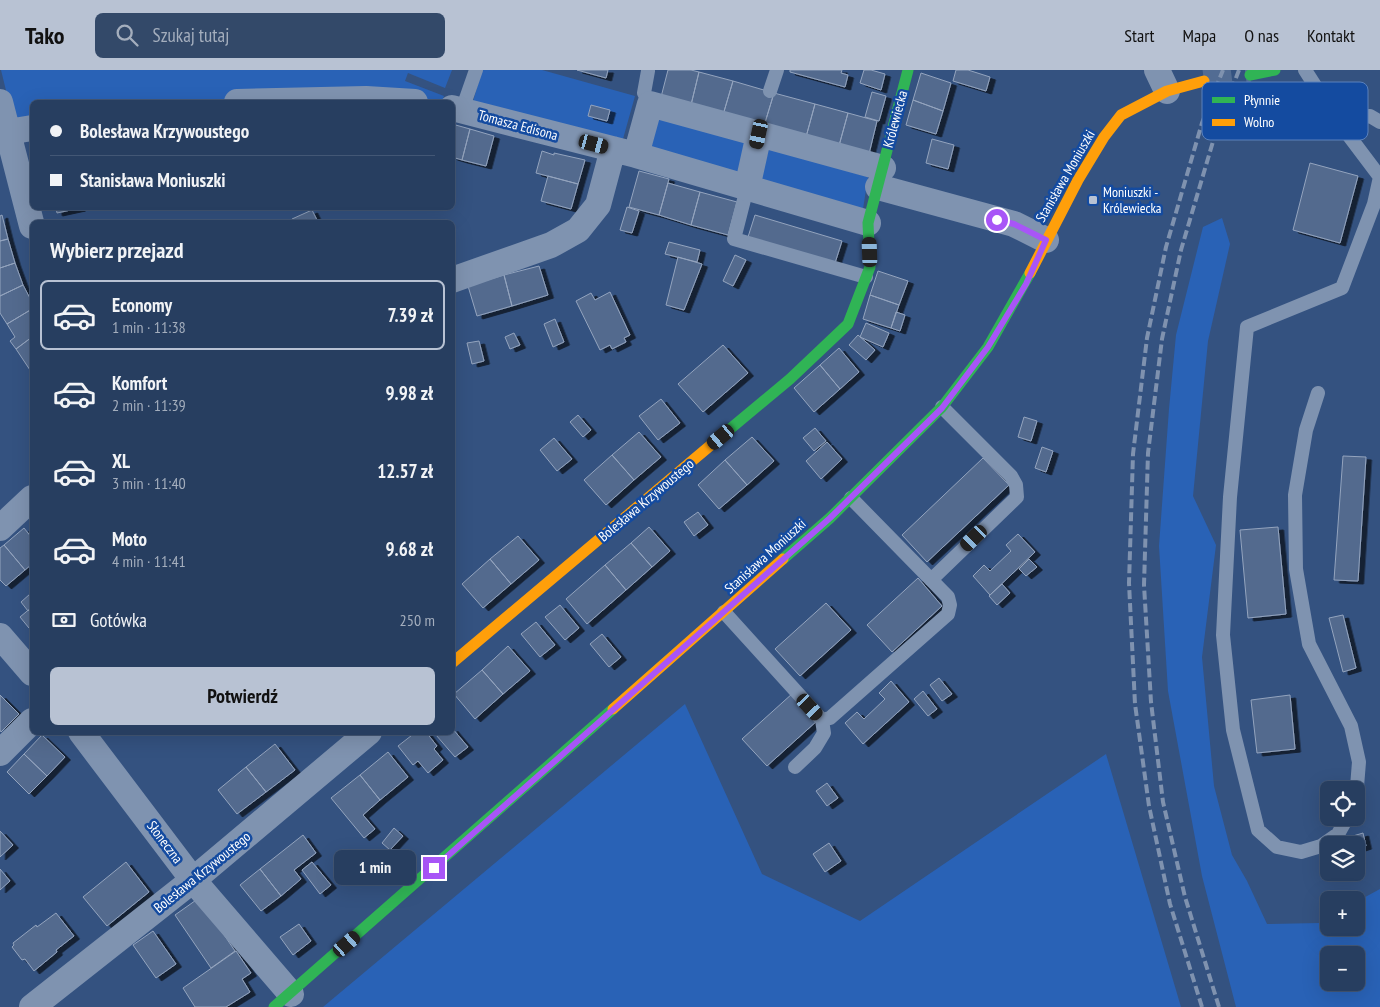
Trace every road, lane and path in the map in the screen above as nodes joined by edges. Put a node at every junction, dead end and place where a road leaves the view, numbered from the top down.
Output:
1 (476, 70) edge
2 (777, 70) edge
3 (908, 70) edge
4 (1275, 70) edge
5 (1305, 70) edge
6 (648, 71) edge
7 (1250, 75) dead end
8 (1162, 81) edge
9 (1204, 81) tunnel mouth
10 (1313, 82) edge
11 (770, 92) dead end
12 (323, 100) edge
13 (382, 100) edge
14 (0, 102) edge
15 (650, 104) junction
16 (458, 109) edge
17 (1368, 116) edge
18 (1380, 122) edge
19 (760, 130) junction
20 (13, 131) edge
21 (1352, 140) edge
22 (625, 152) junction
23 (880, 177) junction
24 (748, 188) junction
25 (31, 220) edge
26 (868, 223) junction
27 (1046, 240) junction
28 (866, 277) junction
29 (455, 279) edge
30 (1318, 393) dead end
31 (942, 408) junction
32 (851, 498) junction
33 (30, 500) edge
34 (0, 528) edge
35 (931, 580) junction
36 (724, 612) junction
37 (0, 636) edge
38 (455, 659) edge
39 (30, 671) edge
40 (822, 720) junction
41 (30, 723) edge
42 (83, 735) edge
43 (365, 735) edge
44 (0, 753) edge
45 (796, 767) dead end
46 (1357, 781) edge
47 (1342, 826) edge
48 (193, 880) junction
49 (282, 1001) edge
50 (32, 1007) edge

1 - 16 lane
2 - 11 lane
3 - 23 street, Królewiecka
4 - 7 street
5 - 10 lane
6 - 15 lane
8 - 9 street, Stanisława Moniuszki
8 - 27 street, Stanisława Moniuszki
12 - 13 street
14 - 20 street
15 - 19 street
15 - 22 street
16 - 22 street, Tomasza Edisona
17 - 18 lane
19 - 23 street
19 - 24 street
20 - 25 street
21 - 47 lane
22 - 24 street
22 - 29 street
23 - 26 street, Bolesława Krzywoustego
23 - 27 street
24 - 26 street
24 - 28 lane
26 - 28 street, Bolesława Krzywoustego
27 - 31 street, Stanisława Moniuszki
28 - 38 street, Bolesława Krzywoustego
30 - 46 lane
31 - 32 street, Stanisława Moniuszki
31 - 35 lane
32 - 35 lane
32 - 36 street, Stanisława Moniuszki
33 - 34 street
35 - 40 lane
36 - 40 lane
36 - 49 street, Stanisława Moniuszki
37 - 39 street
40 - 45 lane
41 - 44 street
42 - 48 street, Słoneczna
43 - 48 street, Bolesława Krzywoustego
48 - 49 street, Słoneczna
48 - 50 street, Bolesława Krzywoustego

